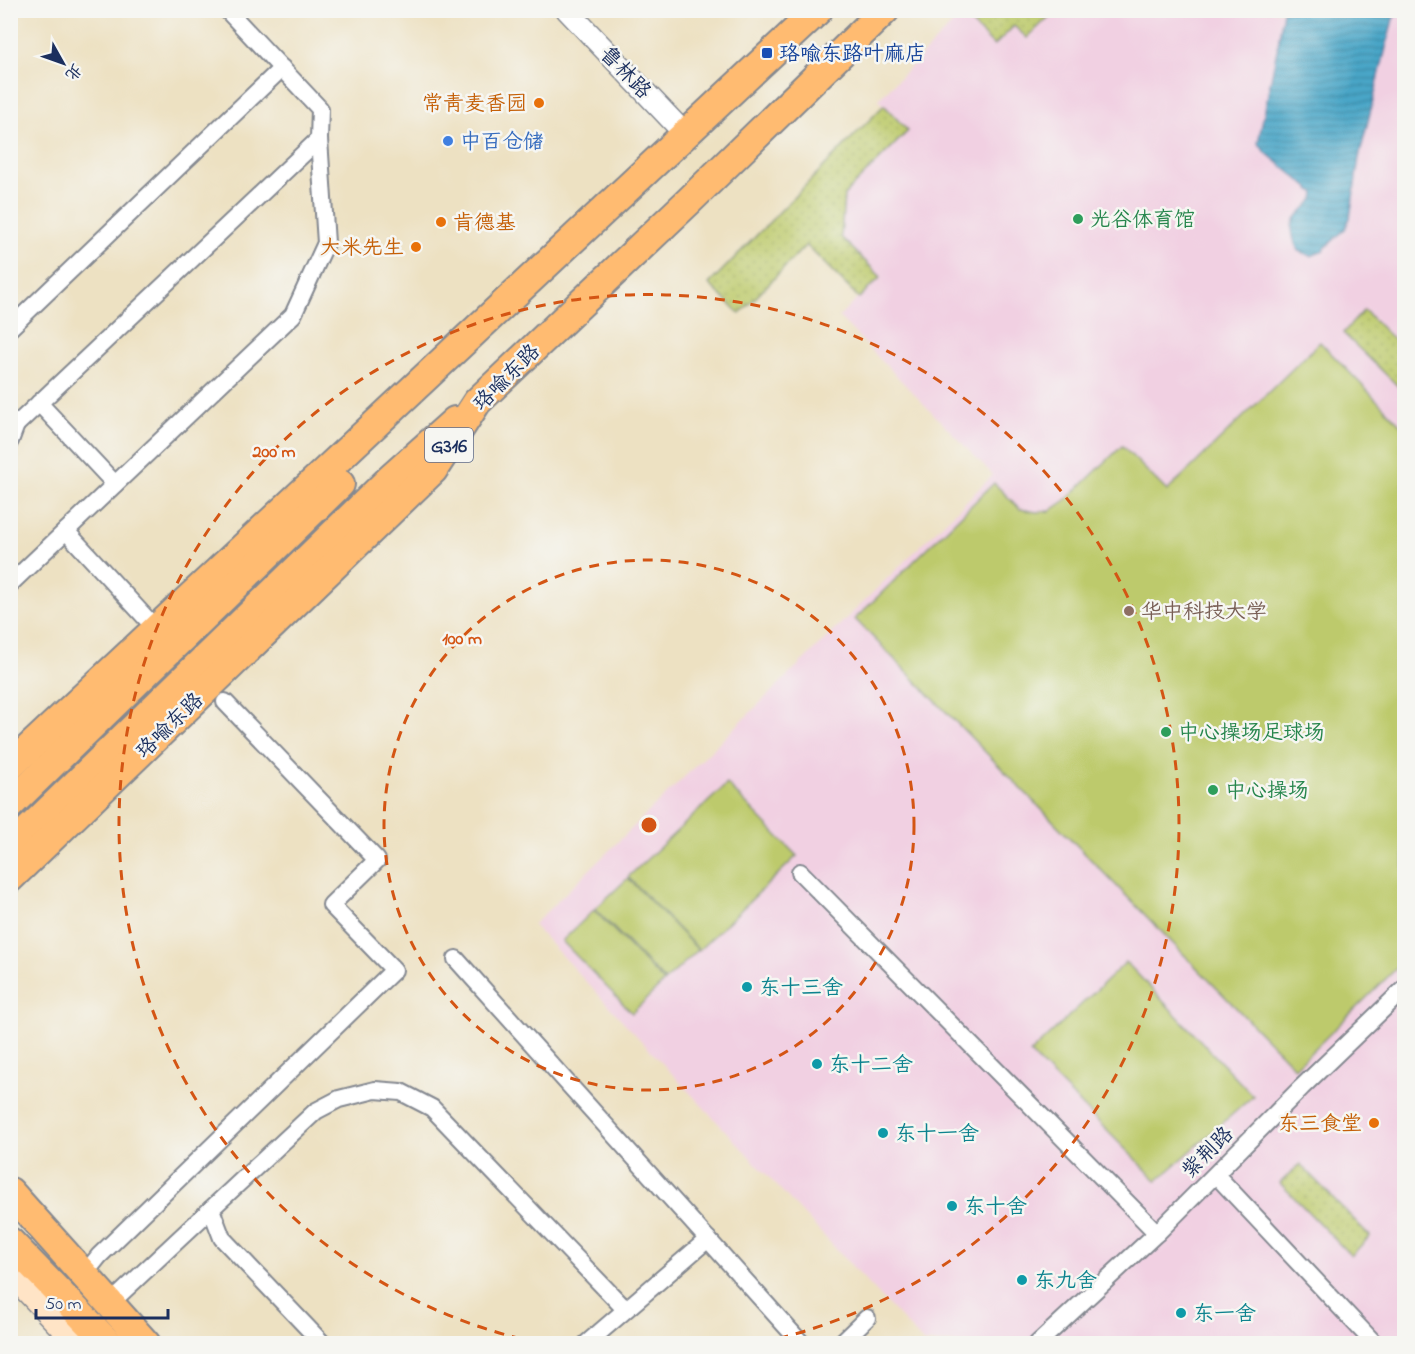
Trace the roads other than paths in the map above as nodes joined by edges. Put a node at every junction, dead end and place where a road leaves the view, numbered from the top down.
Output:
1 (227, 10) edge
2 (567, 10) edge
3 (818, 10) edge
4 (885, 10) edge
5 (282, 68) junction
6 (685, 134) junction
7 (319, 139) junction
8 (10, 328) edge
9 (442, 362) junction
10 (477, 402) junction
11 (39, 403) junction
12 (12, 429) edge
13 (115, 484) junction
14 (66, 531) junction
15 (10, 584) edge
16 (157, 630) junction
17 (225, 702) dead end
18 (10, 766) edge
19 (10, 805) edge
20 (10, 848) edge
21 (800, 872) dead end
22 (10, 878) edge
23 (456, 959) dead end
24 (1404, 989) edge
25 (1216, 1175) junction
26 (10, 1191) edge
27 (211, 1209) junction
28 (1157, 1233) junction
29 (708, 1239) junction
30 (10, 1242) edge
31 (87, 1271) junction
32 (10, 1272) edge
33 (115, 1299) junction
34 (626, 1309) junction
35 (867, 1318) dead end
36 (78, 1344) edge
37 (109, 1344) edge
38 (146, 1344) edge
39 (157, 1344) edge
40 (323, 1344) edge
41 (586, 1344) edge
42 (802, 1344) edge
43 (840, 1344) edge
44 (1037, 1344) edge
45 (1375, 1344) edge

1 - 5 street
2 - 6 street, 鲁林路
3 - 6 highway
4 - 10 highway, 珞喻东路 / G316
5 - 7 street
5 - 8 street
6 - 9 highway
7 - 11 street
7 - 13 street
9 - 16 highway
9 - 19 highway
10 - 20 highway
10 - 22 highway, 珞喻东路 / G316
11 - 12 street
11 - 13 street
13 - 14 street
14 - 15 street
14 - 16 street
16 - 18 highway
17 - 31 street
21 - 28 street
23 - 29 street
24 - 25 street, 紫荆路
25 - 28 street, 紫荆路
25 - 45 street
26 - 31 main road
26 - 38 highway
27 - 33 street
27 - 34 street
27 - 40 street
28 - 44 street, 紫荆路
29 - 34 street
29 - 42 street
30 - 37 highway
31 - 33 main road
32 - 36 main road
33 - 39 main road
34 - 41 street
35 - 43 street

